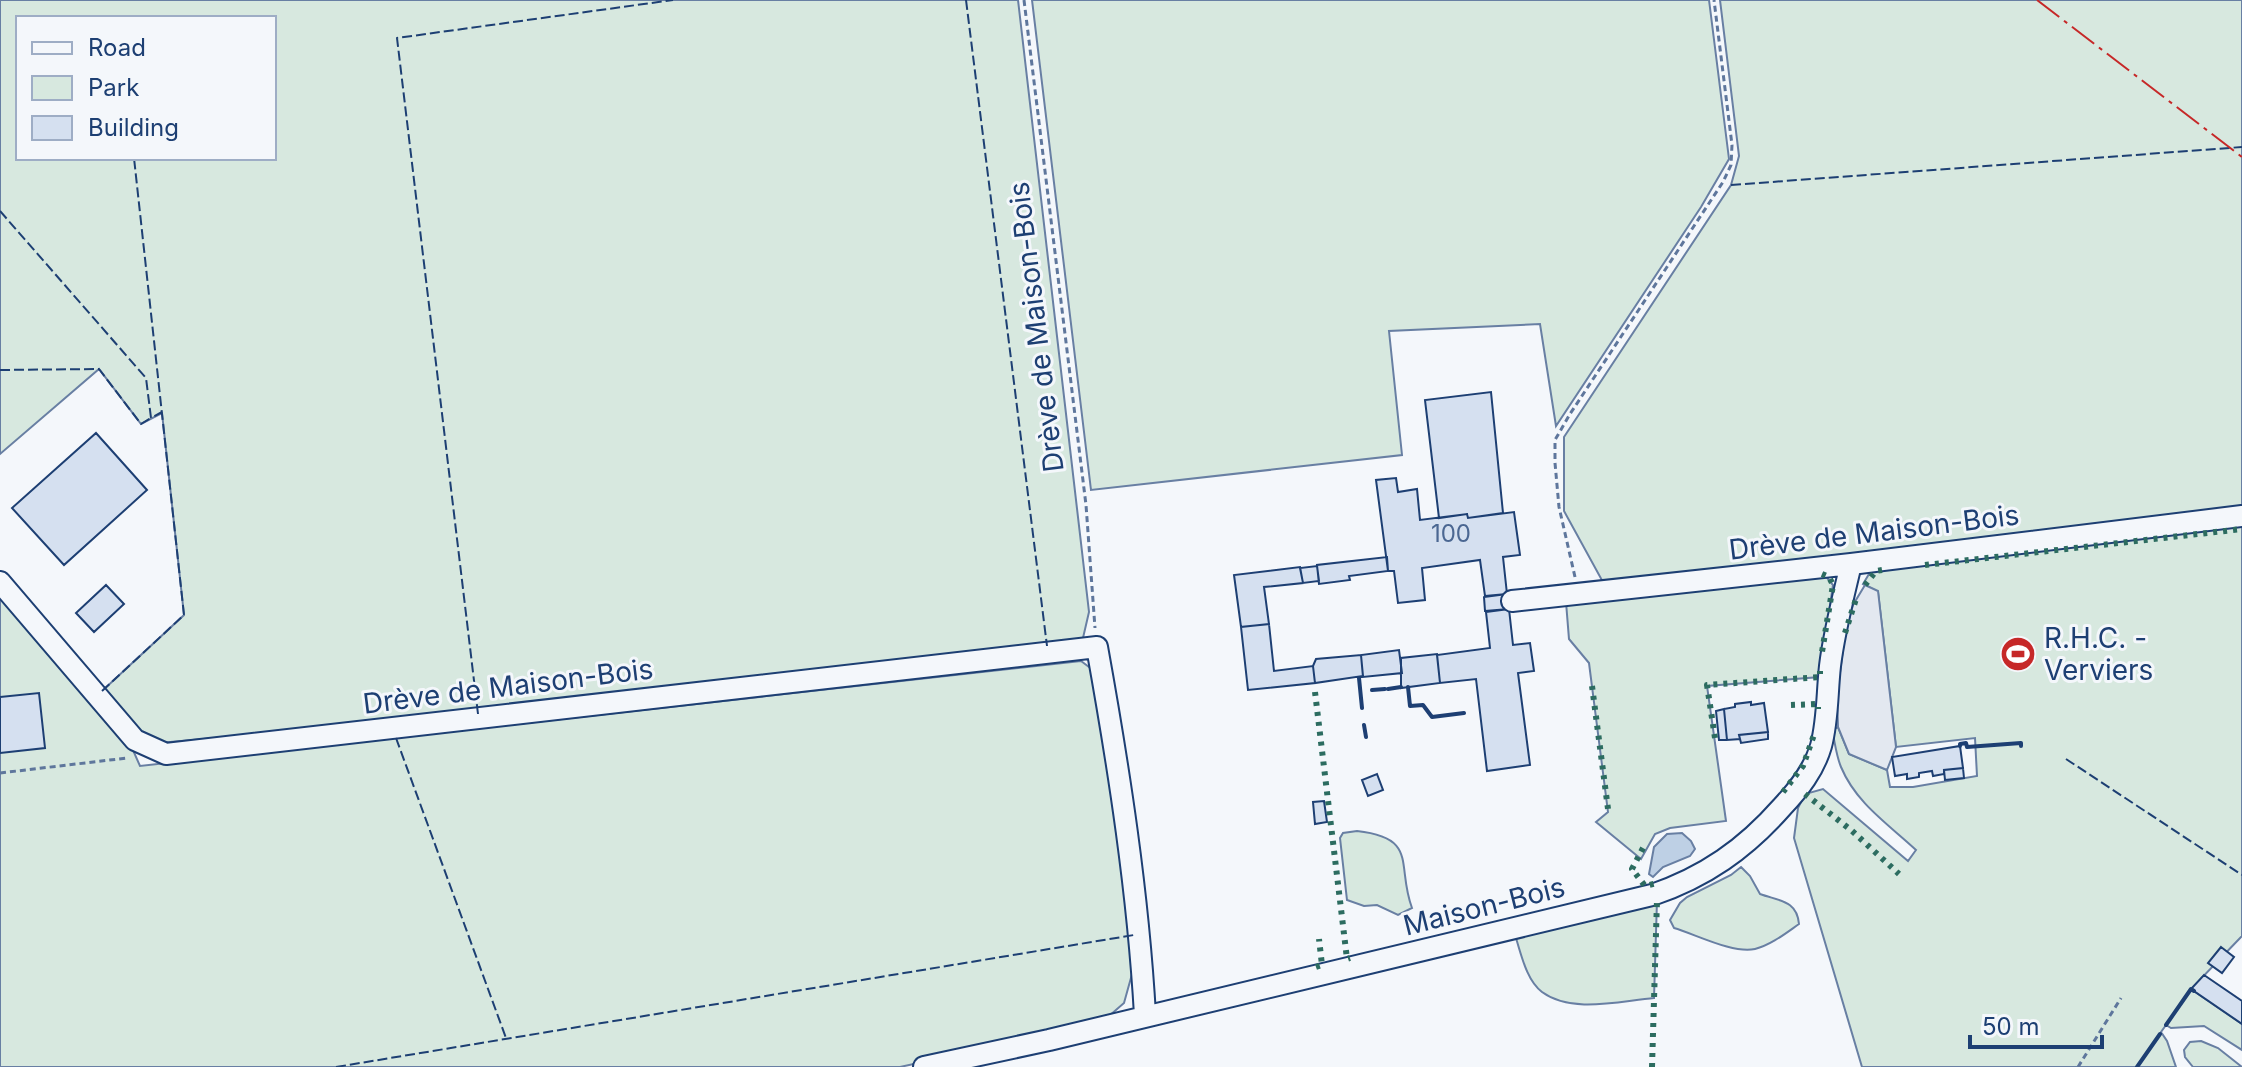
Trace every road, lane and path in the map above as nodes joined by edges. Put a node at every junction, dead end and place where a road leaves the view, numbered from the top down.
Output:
1 (1024, 0) edge
2 (1714, 0) edge
3 (2242, 516) edge
4 (1851, 564) junction
5 (0, 582) edge
6 (1578, 593) junction
7 (1512, 601) dead end
8 (1097, 647) junction
9 (133, 757) dead end
10 (0, 773) edge
11 (2121, 998) dead end
12 (1145, 1015) junction
13 (924, 1067) edge
14 (2078, 1067) edge

1 - 8 path, Drève de Maison-Bois
2 - 6 path
3 - 4 street, Drève de Maison-Bois
4 - 6 street, Drève de Maison-Bois
4 - 12 street, Maison-Bois
5 - 8 street, Drève de Maison-Bois
6 - 7 street, Drève de Maison-Bois
8 - 12 street
9 - 10 path
11 - 14 path
12 - 13 street, Maison-Bois

